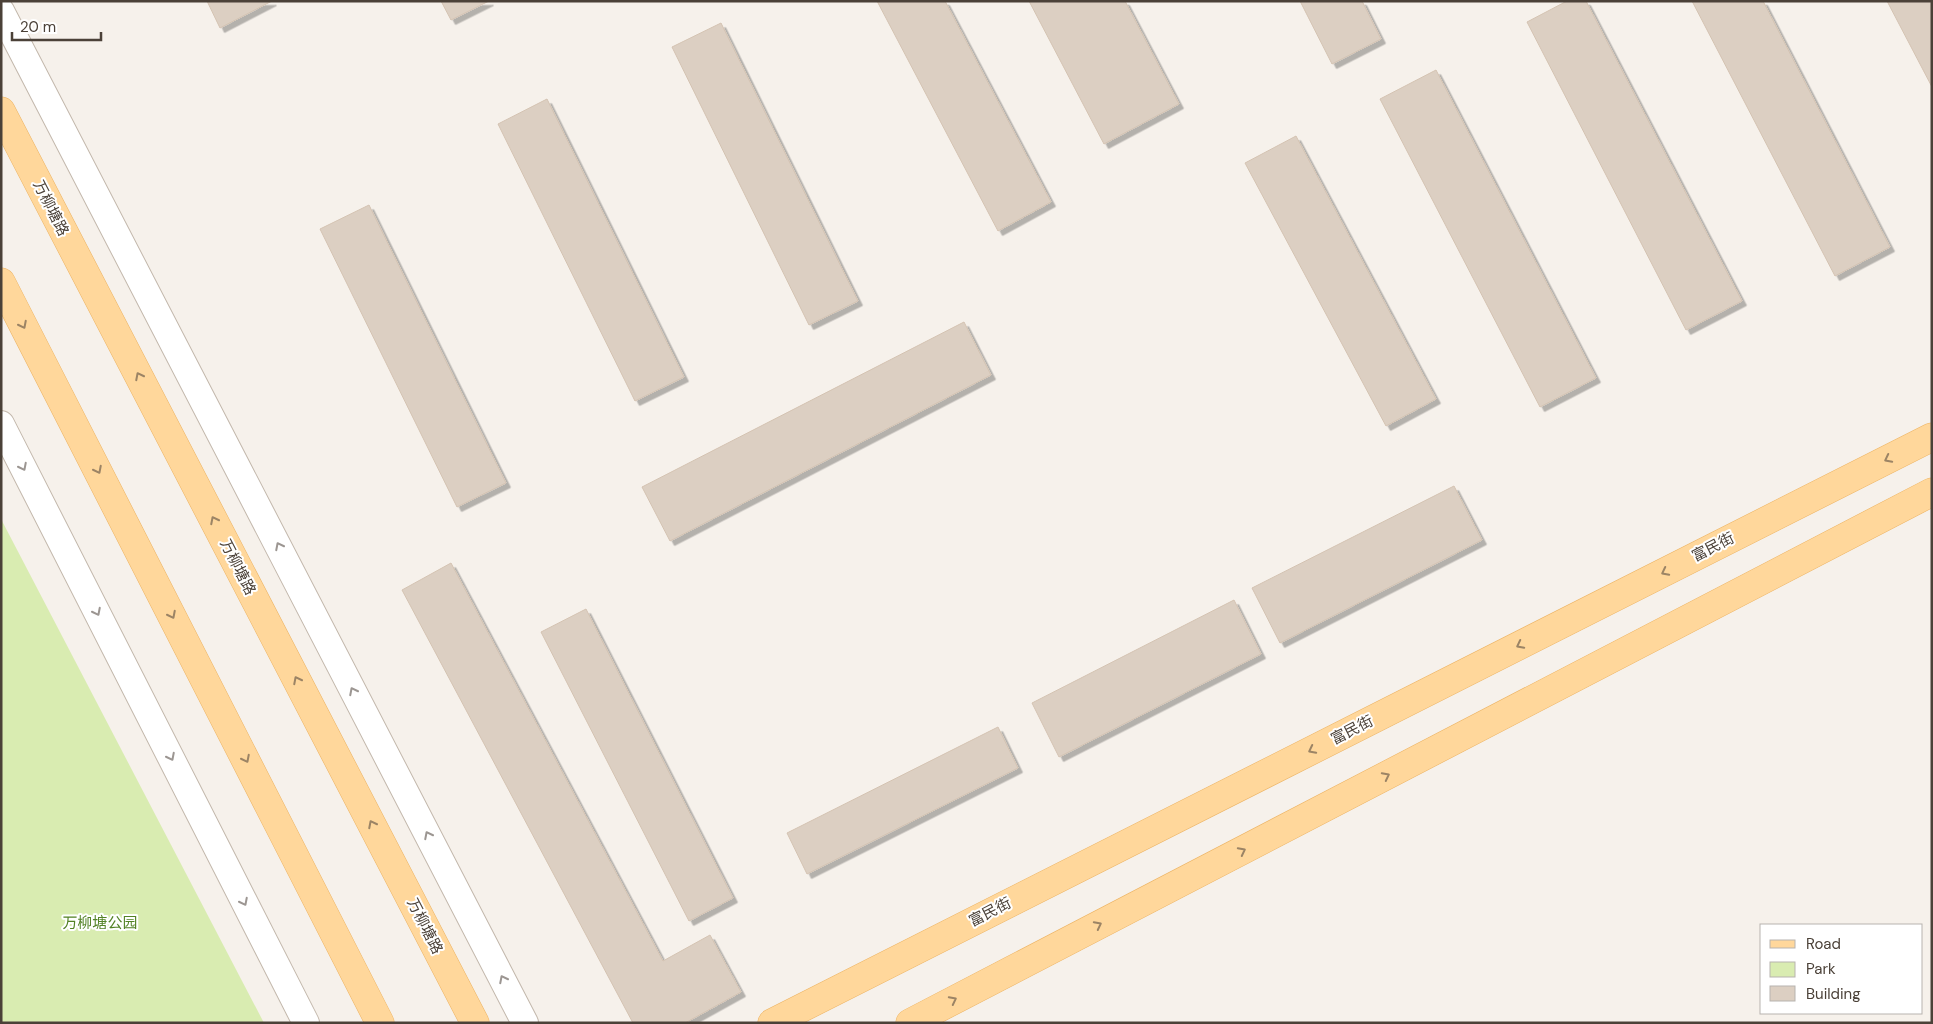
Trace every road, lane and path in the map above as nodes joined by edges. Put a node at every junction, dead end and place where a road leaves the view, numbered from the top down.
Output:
1 (1, 11) edge
2 (1, 111) edge
3 (1, 282) edge
4 (1, 424) edge
5 (1932, 437) edge
6 (1932, 492) edge
7 (306, 1023) edge
8 (380, 1023) edge
9 (475, 1023) edge
10 (525, 1023) edge
11 (772, 1023) edge
12 (910, 1023) edge

10 -> 1 street
9 -> 2 main road, 万柳塘路
3 -> 8 main road
4 -> 7 street
5 -> 11 main road, 富民街
12 -> 6 main road

